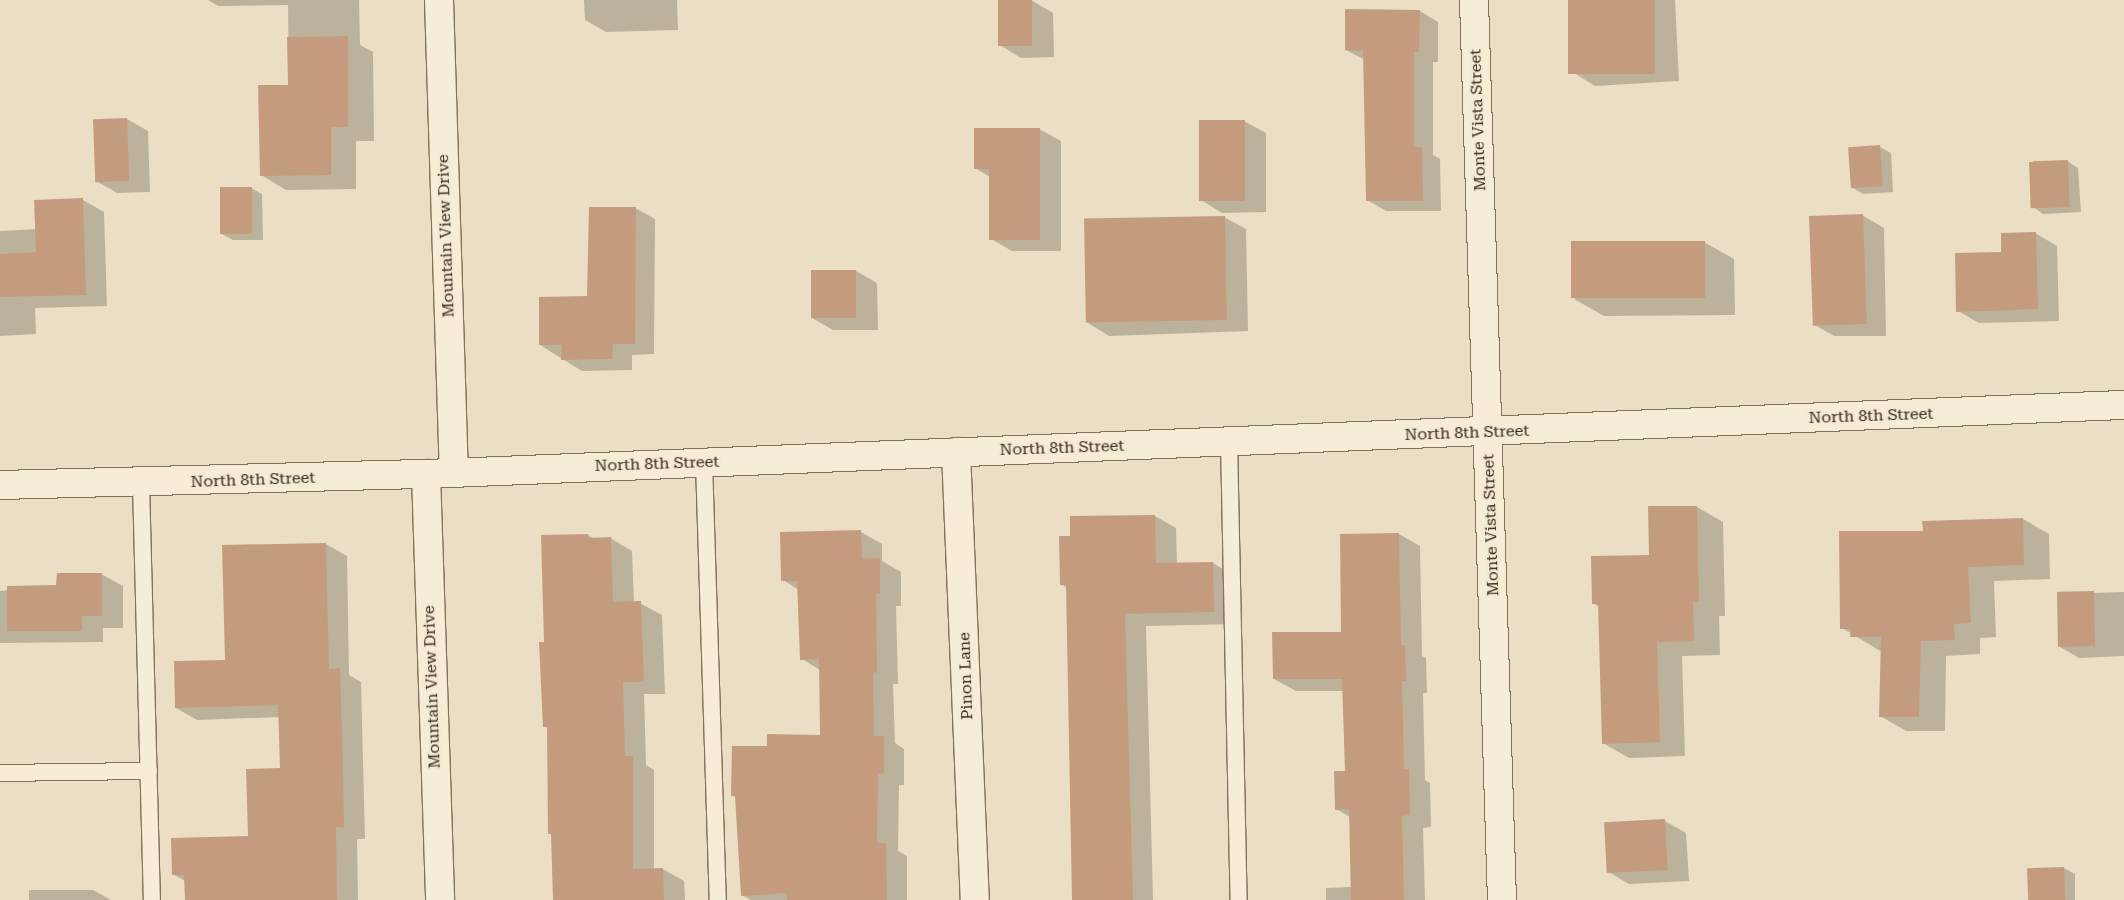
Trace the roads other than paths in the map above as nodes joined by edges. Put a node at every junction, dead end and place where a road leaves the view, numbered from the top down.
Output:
1 (438, 0) edge
2 (1474, 0) edge
3 (2124, 405) edge
4 (1488, 432) junction
5 (1229, 441) junction
6 (956, 452) junction
7 (704, 462) junction
8 (454, 472) junction
9 (426, 474) junction
10 (141, 484) junction
11 (0, 486) edge
12 (149, 772) junction
13 (0, 773) edge
14 (152, 900) edge
15 (440, 900) edge
16 (718, 900) edge
17 (976, 900) edge
18 (1239, 900) edge
19 (1502, 900) edge

1 - 8 street, Mountain View Drive
2 - 4 street, Monte Vista Street
3 - 4 street, North 8th Street
4 - 5 street, North 8th Street
4 - 19 street, Monte Vista Street
5 - 6 street, North 8th Street
5 - 18 lane
6 - 7 street, North 8th Street
6 - 17 street, Pinon Lane
7 - 8 street, North 8th Street
7 - 16 lane
8 - 9 street, North 8th Street
9 - 10 street, North 8th Street
9 - 15 street, Mountain View Drive
10 - 11 street, North 8th Street
10 - 12 lane
12 - 13 lane
12 - 14 lane

